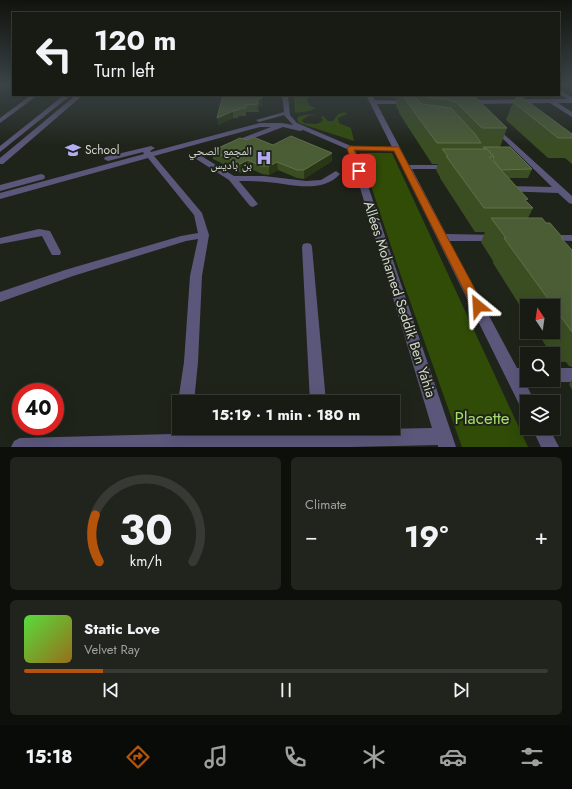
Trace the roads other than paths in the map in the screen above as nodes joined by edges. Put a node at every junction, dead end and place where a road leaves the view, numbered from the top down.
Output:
1 (22, 105) edge
2 (56, 105) edge
3 (68, 105) edge
4 (286, 105) edge
5 (374, 105) edge
6 (412, 105) edge
7 (469, 105) edge
8 (557, 105) edge
9 (478, 112) edge
10 (286, 113) junction
11 (416, 113) edge
12 (572, 115) edge
13 (0, 121) edge
14 (488, 122) edge
15 (282, 125) junction
16 (310, 132) junction
17 (350, 148) junction
18 (397, 149) junction
19 (0, 150) edge
20 (147, 153) junction
21 (0, 162) edge
22 (406, 167) junction
23 (459, 167) edge
24 (72, 172) junction
25 (336, 174) dead end
26 (232, 178) junction
27 (0, 188) edge
28 (500, 189) edge
29 (559, 190) junction
30 (0, 196) edge
31 (572, 201) edge
32 (253, 204) dead end
33 (204, 235) junction
34 (442, 237) junction
35 (507, 238) edge
36 (572, 238) edge
37 (0, 241) edge
38 (544, 244) edge
39 (307, 247) dead end
40 (56, 252) dead end
41 (0, 298) edge
42 (520, 375) edge
43 (560, 375) edge
44 (572, 375) edge
45 (187, 395) edge
46 (318, 395) edge
47 (181, 435) edge
48 (544, 435) edge
49 (320, 438) edge
50 (445, 441) edge
51 (20, 447) edge
52 (550, 447) edge

1 - 13 street
2 - 19 street
3 - 21 street
4 - 10 street
5 - 18 street
6 - 11 street
7 - 9 street
8 - 12 street
10 - 16 street
10 - 20 street
14 - 29 street
15 - 16 street
15 - 20 street
15 - 26 street
16 - 17 street
17 - 18 street
17 - 50 street, Allées Mohamed Seddik Ben Yahia
18 - 22 street
20 - 24 street
20 - 33 street
22 - 23 street
22 - 34 street
24 - 27 street
24 - 30 street
25 - 26 street
26 - 32 street
28 - 29 street
29 - 31 street
33 - 41 street
33 - 45 street
34 - 35 street
34 - 42 street
36 - 38 street
37 - 40 street
39 - 46 street
43 - 44 street
47 - 49 street
47 - 51 street
48 - 52 street
49 - 50 street

